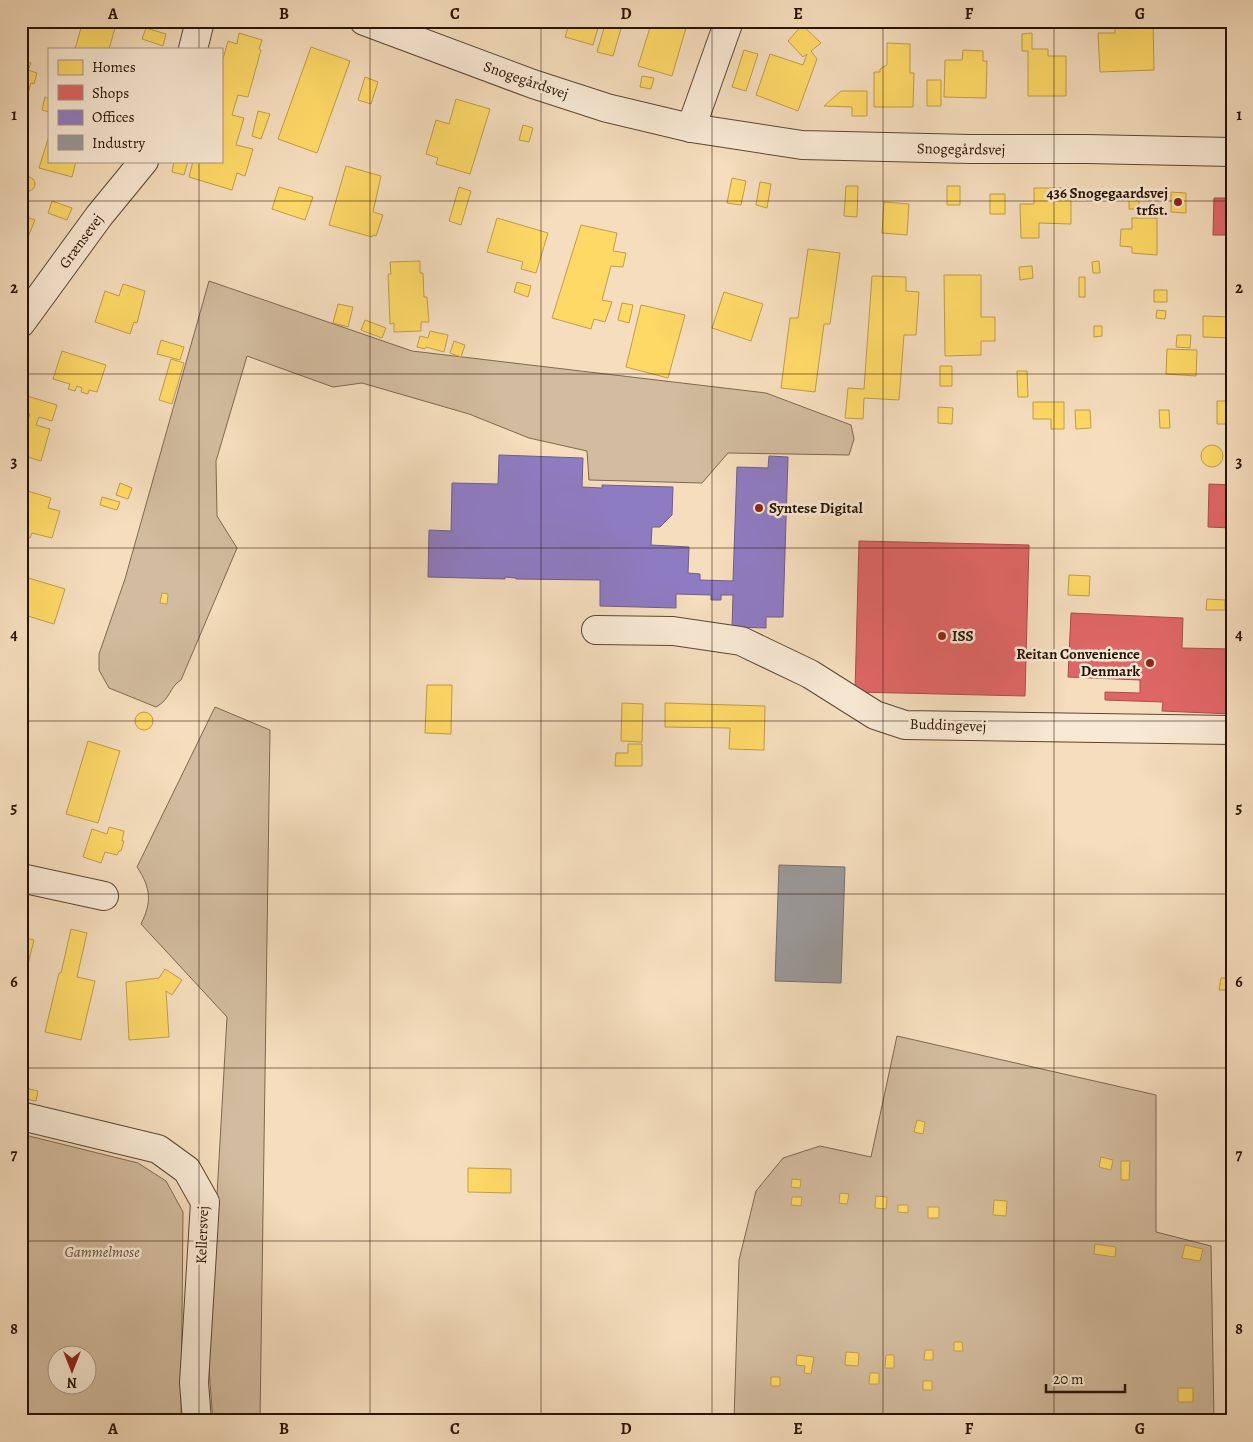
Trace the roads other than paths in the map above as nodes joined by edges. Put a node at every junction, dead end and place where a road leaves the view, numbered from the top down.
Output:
1 (200, 21) edge
2 (364, 21) edge
3 (729, 21) edge
4 (193, 48) edge
5 (691, 128) junction
6 (1232, 152) edge
7 (143, 162) edge
8 (21, 322) edge
9 (596, 630) dead end
10 (1232, 730) edge
11 (21, 878) edge
12 (104, 896) dead end
13 (21, 1116) edge
14 (197, 1421) edge

1 - 4 street
2 - 5 street, Snogegårdsvej
3 - 5 street
5 - 6 street, Snogegårdsvej
7 - 8 street, Grænsevej
9 - 10 street, Buddingevej
11 - 12 street
13 - 14 street, Kellersvej

